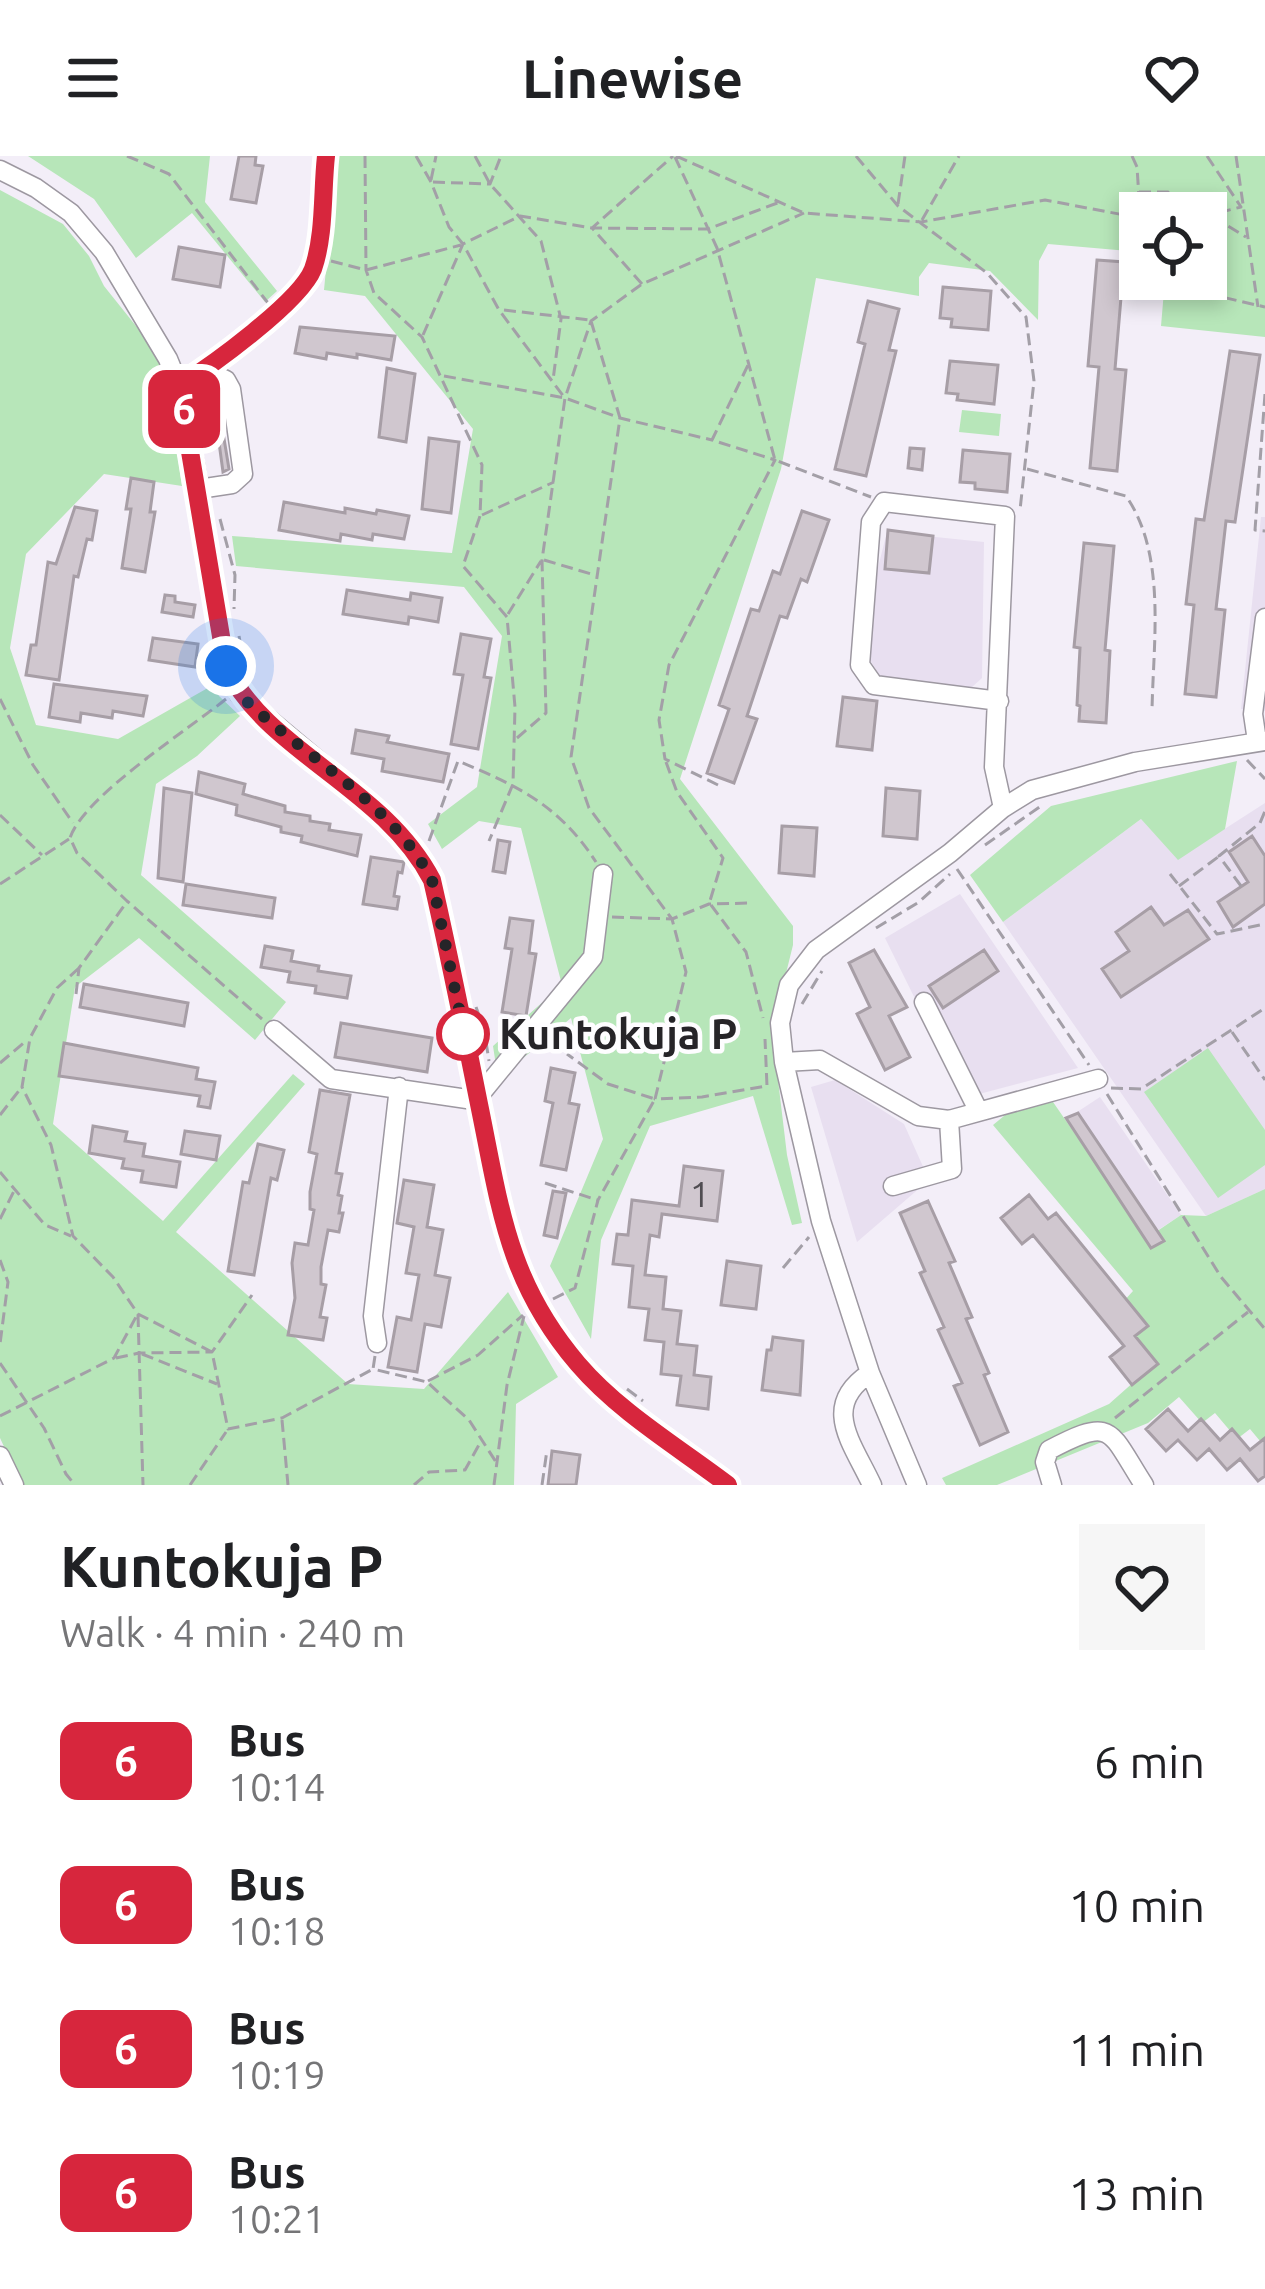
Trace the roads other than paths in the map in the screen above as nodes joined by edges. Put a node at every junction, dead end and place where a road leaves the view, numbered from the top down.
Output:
1 (326, 156) edge
2 (0, 170) edge
3 (203, 369) junction
4 (179, 386) junction
5 (199, 489) junction
6 (1265, 618) edge
7 (999, 701) junction
8 (1261, 741) edge
9 (1003, 808) junction
10 (603, 874) road end
11 (924, 1002) dead end
12 (274, 1030) road end
13 (784, 1062) junction
14 (1098, 1079) road end
15 (399, 1087) junction
16 (478, 1096) junction
17 (978, 1110) junction
18 (949, 1120) junction
19 (892, 1186) dead end
20 (377, 1343) road end
21 (870, 1373) junction
22 (616, 1400) junction
23 (599, 1413) dead end
24 (0, 1456) edge
25 (717, 1482) edge
26 (14, 1485) edge
27 (872, 1485) edge
28 (917, 1485) edge
29 (1052, 1485) edge
30 (1144, 1485) edge

1 - 3 street
2 - 4 street
3 - 4 street
3 - 5 street
4 - 5 street
5 - 16 street
6 - 8 street
7 - 7 street
7 - 9 street
8 - 9 street
9 - 13 street
10 - 16 street
11 - 17 street
12 - 15 street
13 - 18 street
13 - 21 street
14 - 17 street
15 - 16 street
15 - 20 street
16 - 22 street
17 - 18 street
18 - 19 street
21 - 27 street
21 - 28 street
22 - 23 street
22 - 25 street
24 - 26 street
29 - 30 street

